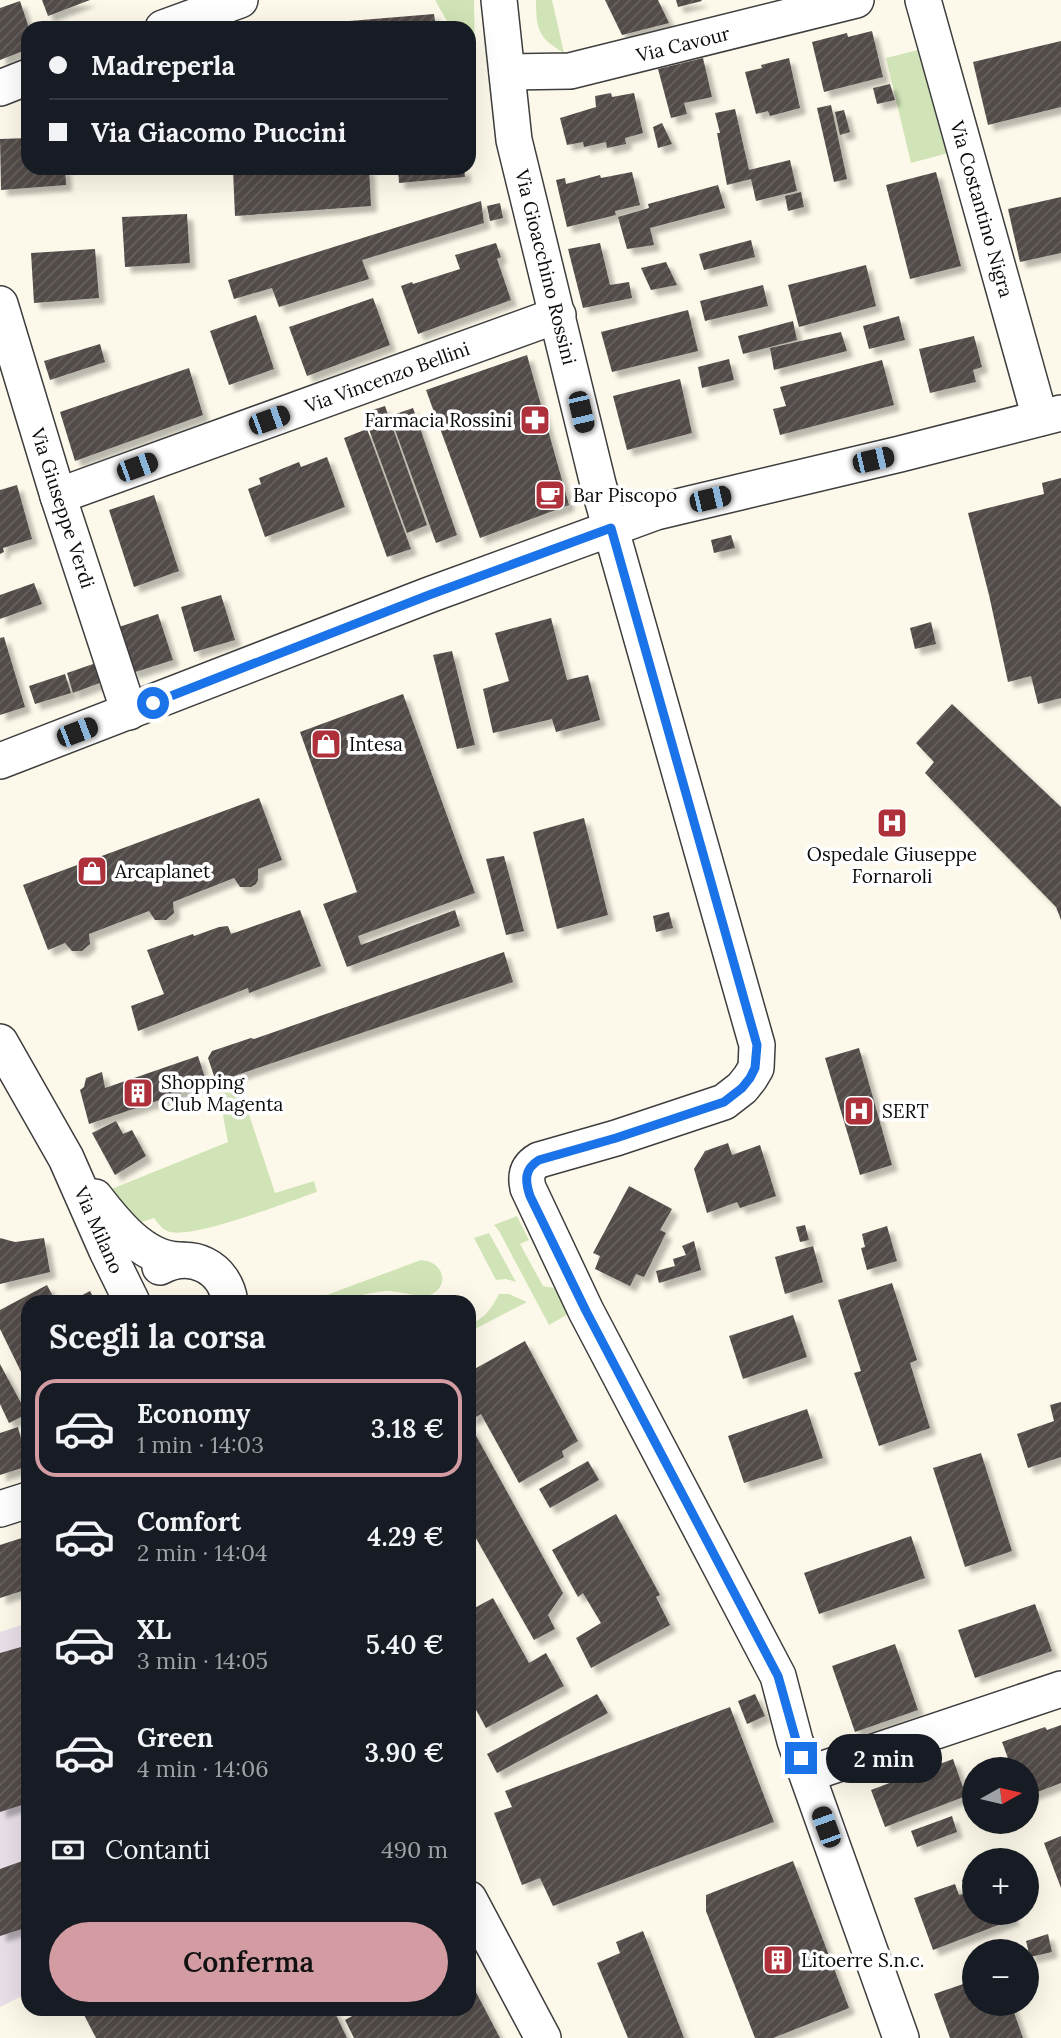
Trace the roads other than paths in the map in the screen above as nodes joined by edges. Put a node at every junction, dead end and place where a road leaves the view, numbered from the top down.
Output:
1 (240, 0) edge
2 (499, 0) edge
3 (516, 0) edge
4 (856, 0) edge
5 (923, 0) edge
6 (182, 21) edge
7 (507, 72) junction
8 (21, 80) edge
9 (0, 88) edge
10 (0, 304) edge
11 (558, 316) junction
12 (1051, 416) edge
13 (58, 496) junction
14 (611, 528) junction
15 (129, 712) junction
16 (0, 761) edge
17 (0, 1042) edge
18 (66, 1158) junction
19 (180, 1260) junction
20 (129, 1295) edge
21 (142, 1295) edge
22 (228, 1295) edge
23 (21, 1502) edge
24 (0, 1509) edge
25 (1061, 1689) edge
26 (808, 1774) junction
27 (476, 1912) edge
28 (543, 2038) edge
29 (901, 2038) edge

1 - 6 street
2 - 7 street, Via Gioacchino Rossini
3 - 7 street, Via Gioacchino Rossini
4 - 7 street, Via Cavour
5 - 12 street, Via Costantino Nigra
7 - 11 street, Via Gioacchino Rossini
8 - 9 street
10 - 13 street, Via Giuseppe Verdi
11 - 13 street, Via Vincenzo Bellini
11 - 14 street, Via Gioacchino Rossini
12 - 14 street
13 - 15 street, Via Giuseppe Verdi
14 - 15 street
14 - 26 street, Via Gioacchino Rossini
15 - 16 street
17 - 18 street, Via Milano
18 - 19 street, Via Milano
18 - 20 street, Via Milano
19 - 21 street
19 - 22 street, Via Milano
23 - 24 street
25 - 26 street
26 - 29 street
27 - 28 street

